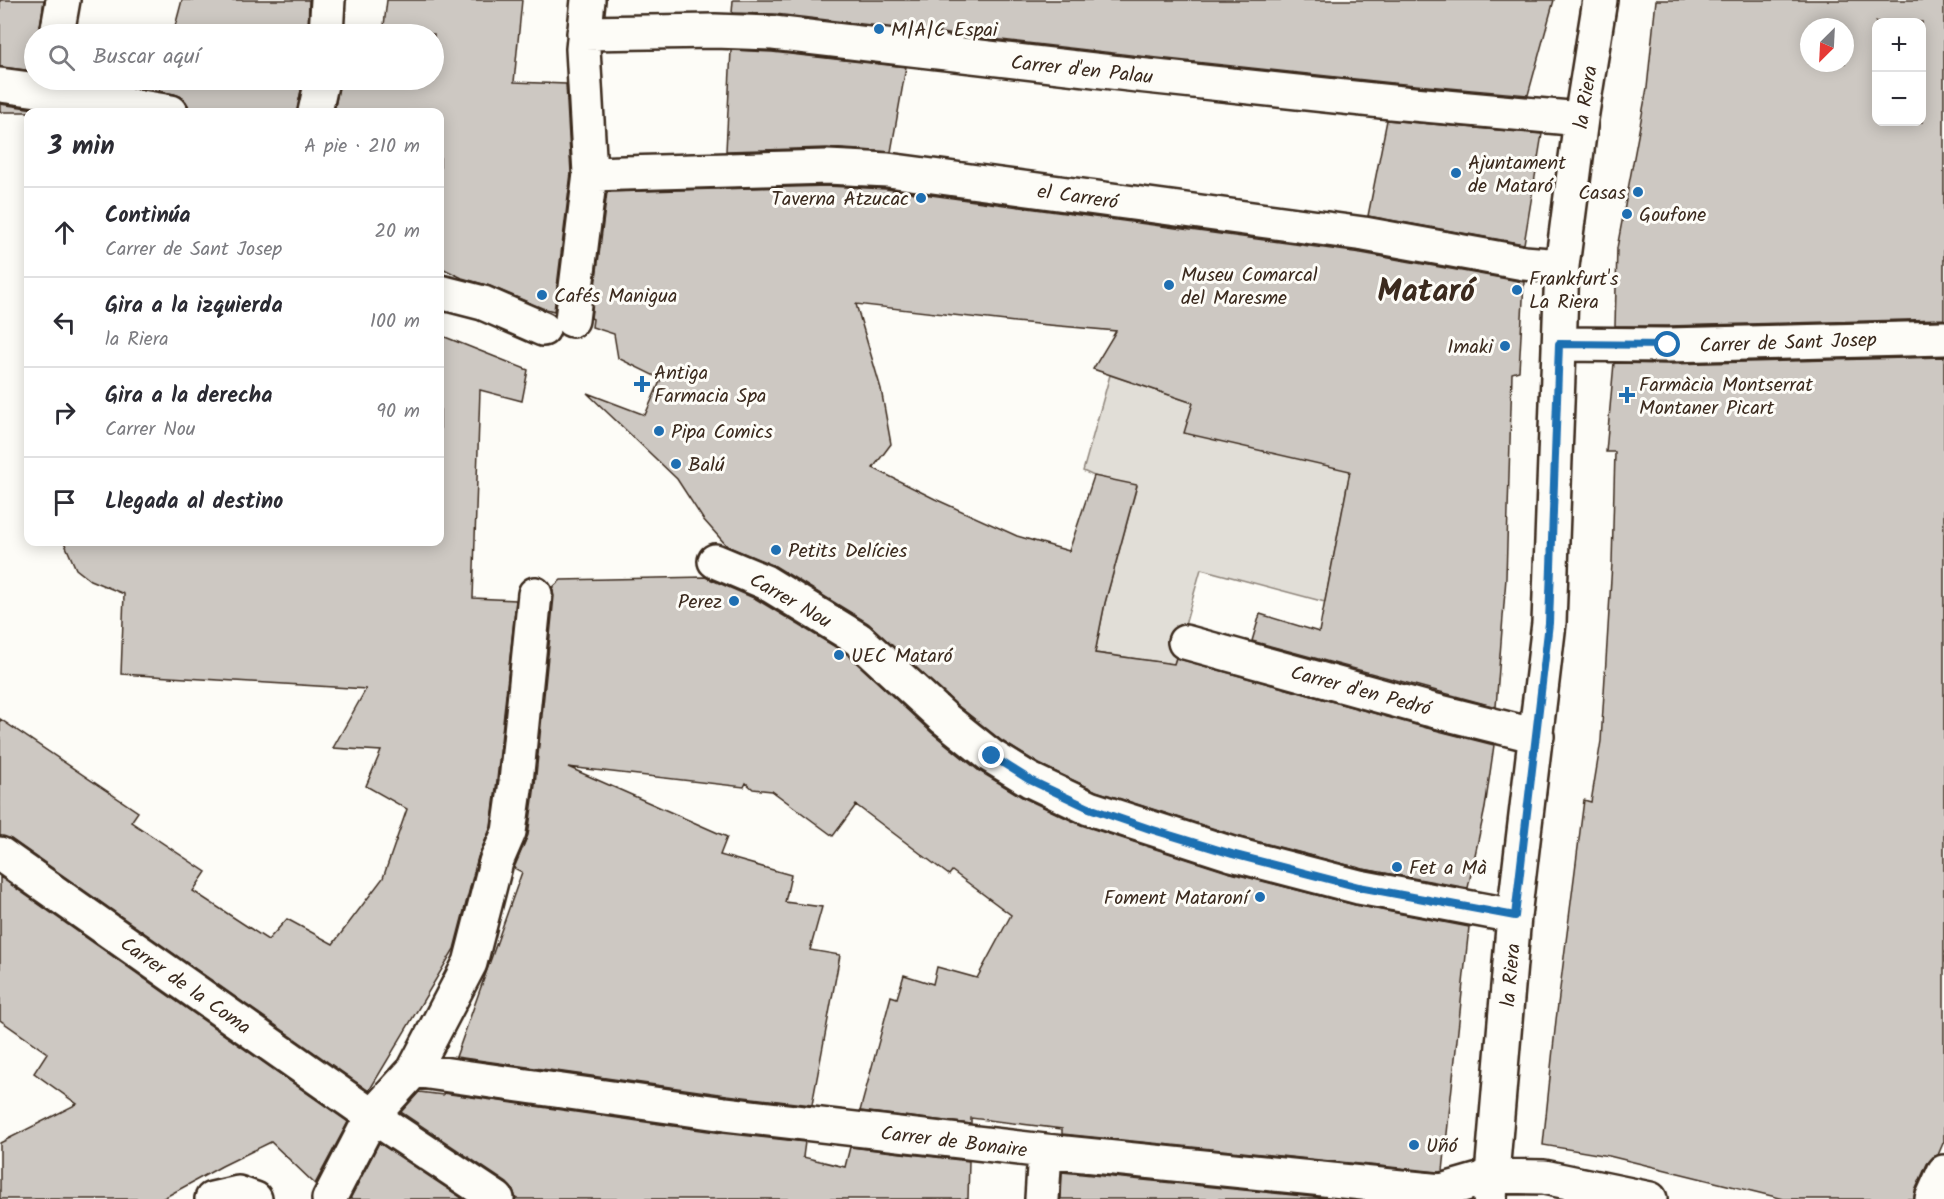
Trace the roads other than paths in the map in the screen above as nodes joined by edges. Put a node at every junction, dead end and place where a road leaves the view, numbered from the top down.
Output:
1 (63, 0) edge
2 (328, 0) edge
3 (588, 0) edge
4 (1600, 0) edge
5 (59, 24) edge
6 (327, 24) edge
7 (584, 33) junction
8 (0, 85) edge
9 (24, 85) edge
10 (70, 90) edge
11 (320, 90) edge
12 (153, 108) edge
13 (316, 108) edge
14 (1581, 119) junction
15 (590, 174) junction
16 (1562, 266) junction
17 (444, 293) edge
18 (1944, 338) edge
19 (1559, 344) junction
20 (716, 561) dead end
21 (535, 594) dead end
22 (1185, 642) dead end
23 (1537, 736) junction
24 (0, 854) edge
25 (1515, 916) junction
26 (414, 1070) junction
27 (372, 1116) junction
28 (1045, 1151) junction
29 (1944, 1172) edge
30 (1492, 1187) edge
31 (212, 1199) edge
32 (255, 1199) edge
33 (329, 1199) edge
34 (497, 1199) edge
35 (1042, 1199) edge
36 (1650, 1199) edge
37 (1932, 1199) edge

1 - 5 street
2 - 6 street
3 - 7 street
4 - 14 street, la Riera
7 - 14 street, Carrer d'en Palau
7 - 15 street
8 - 9 street
10 - 12 street
11 - 13 street
14 - 16 street, la Riera
15 - 16 street, el Carreró
15 - 17 street
16 - 19 street, la Riera
18 - 19 street, Carrer de Sant Josep
19 - 23 street, la Riera
20 - 25 street, Carrer Nou
21 - 26 street
22 - 23 street, Carrer d'en Pedró
23 - 25 street, la Riera
24 - 27 street, Carrer de la Coma
25 - 30 street, la Riera
26 - 27 street
26 - 28 street, Carrer de Bonaire
27 - 33 street
27 - 34 street, Carrer de la Coma
28 - 30 street, Carrer de Bonaire
28 - 35 street
29 - 37 street
30 - 36 street, Carrer de Bonaire
31 - 32 street

